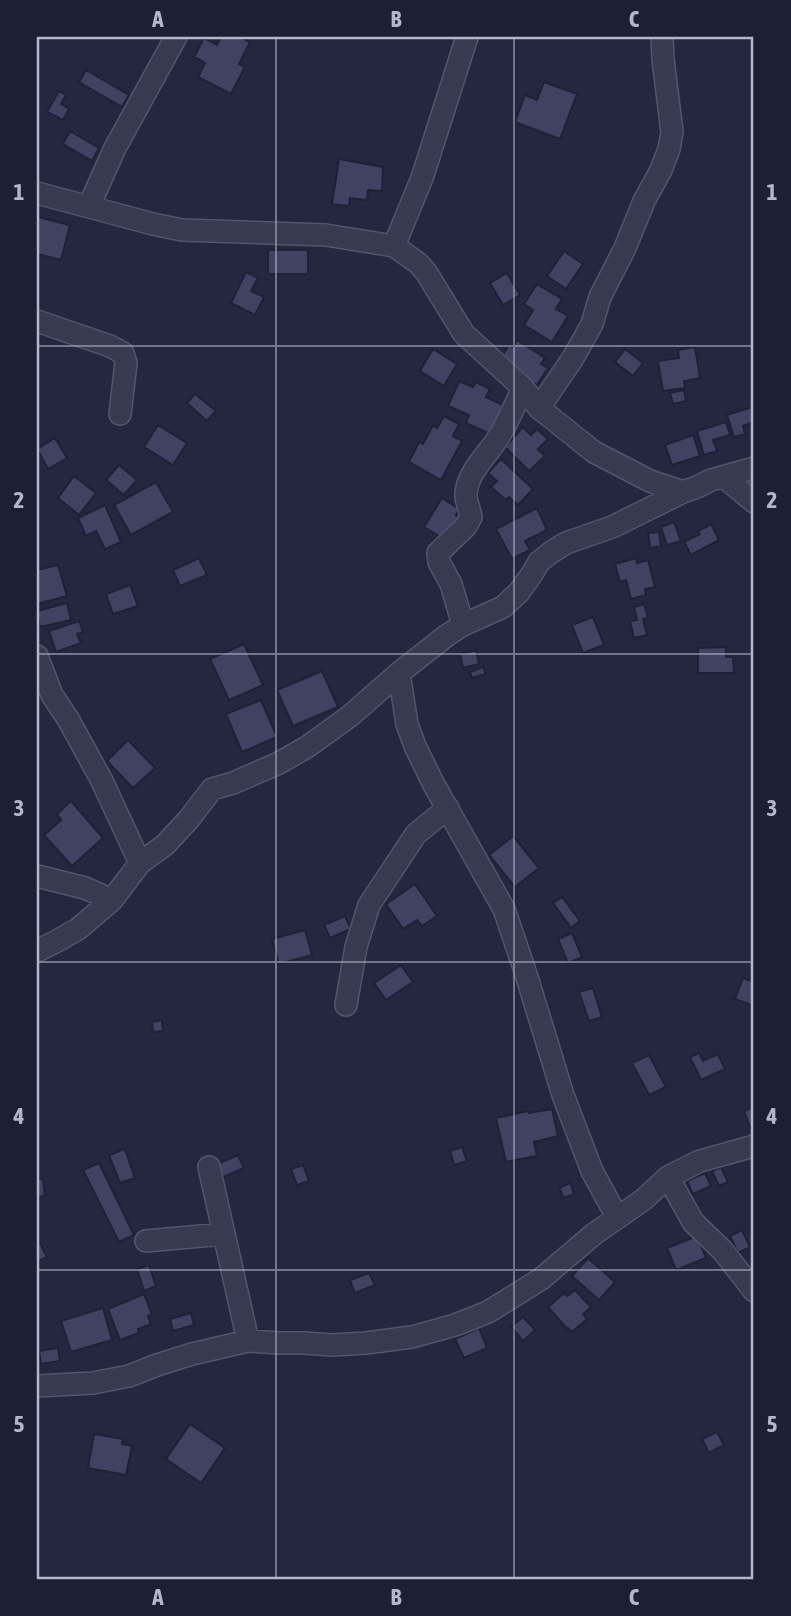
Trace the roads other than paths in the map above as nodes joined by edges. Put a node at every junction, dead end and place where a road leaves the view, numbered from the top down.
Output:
1 (176, 37) edge
2 (467, 37) edge
3 (662, 37) edge
4 (37, 193) edge
5 (89, 206) junction
6 (394, 246) junction
7 (37, 321) edge
8 (523, 388) junction
9 (539, 408) junction
10 (120, 414) dead end
11 (754, 468) edge
12 (724, 477) junction
13 (683, 492) junction
14 (754, 502) edge
15 (463, 625) junction
16 (37, 656) edge
17 (399, 673) junction
18 (448, 808) junction
19 (140, 863) junction
20 (37, 876) edge
21 (112, 900) junction
22 (37, 951) edge
23 (346, 1005) dead end
24 (754, 1146) edge
25 (208, 1167) dead end
26 (668, 1177) junction
27 (617, 1217) junction
28 (223, 1234) junction
29 (146, 1241) dead end
30 (754, 1292) edge
31 (248, 1341) junction
32 (37, 1386) edge

1 - 5 street
2 - 6 street
3 - 9 street
4 - 5 street
5 - 6 street
6 - 8 street
7 - 10 street
8 - 9 street
8 - 15 street
9 - 13 street
11 - 12 street
12 - 13 street
12 - 14 street
13 - 15 street
15 - 17 street
16 - 19 street
17 - 18 street
17 - 19 street
18 - 23 street
18 - 27 street
19 - 21 street
20 - 21 street
21 - 22 street
24 - 26 street
25 - 28 street
26 - 27 street
26 - 30 street
27 - 31 street
28 - 29 street
28 - 31 street
31 - 32 street

